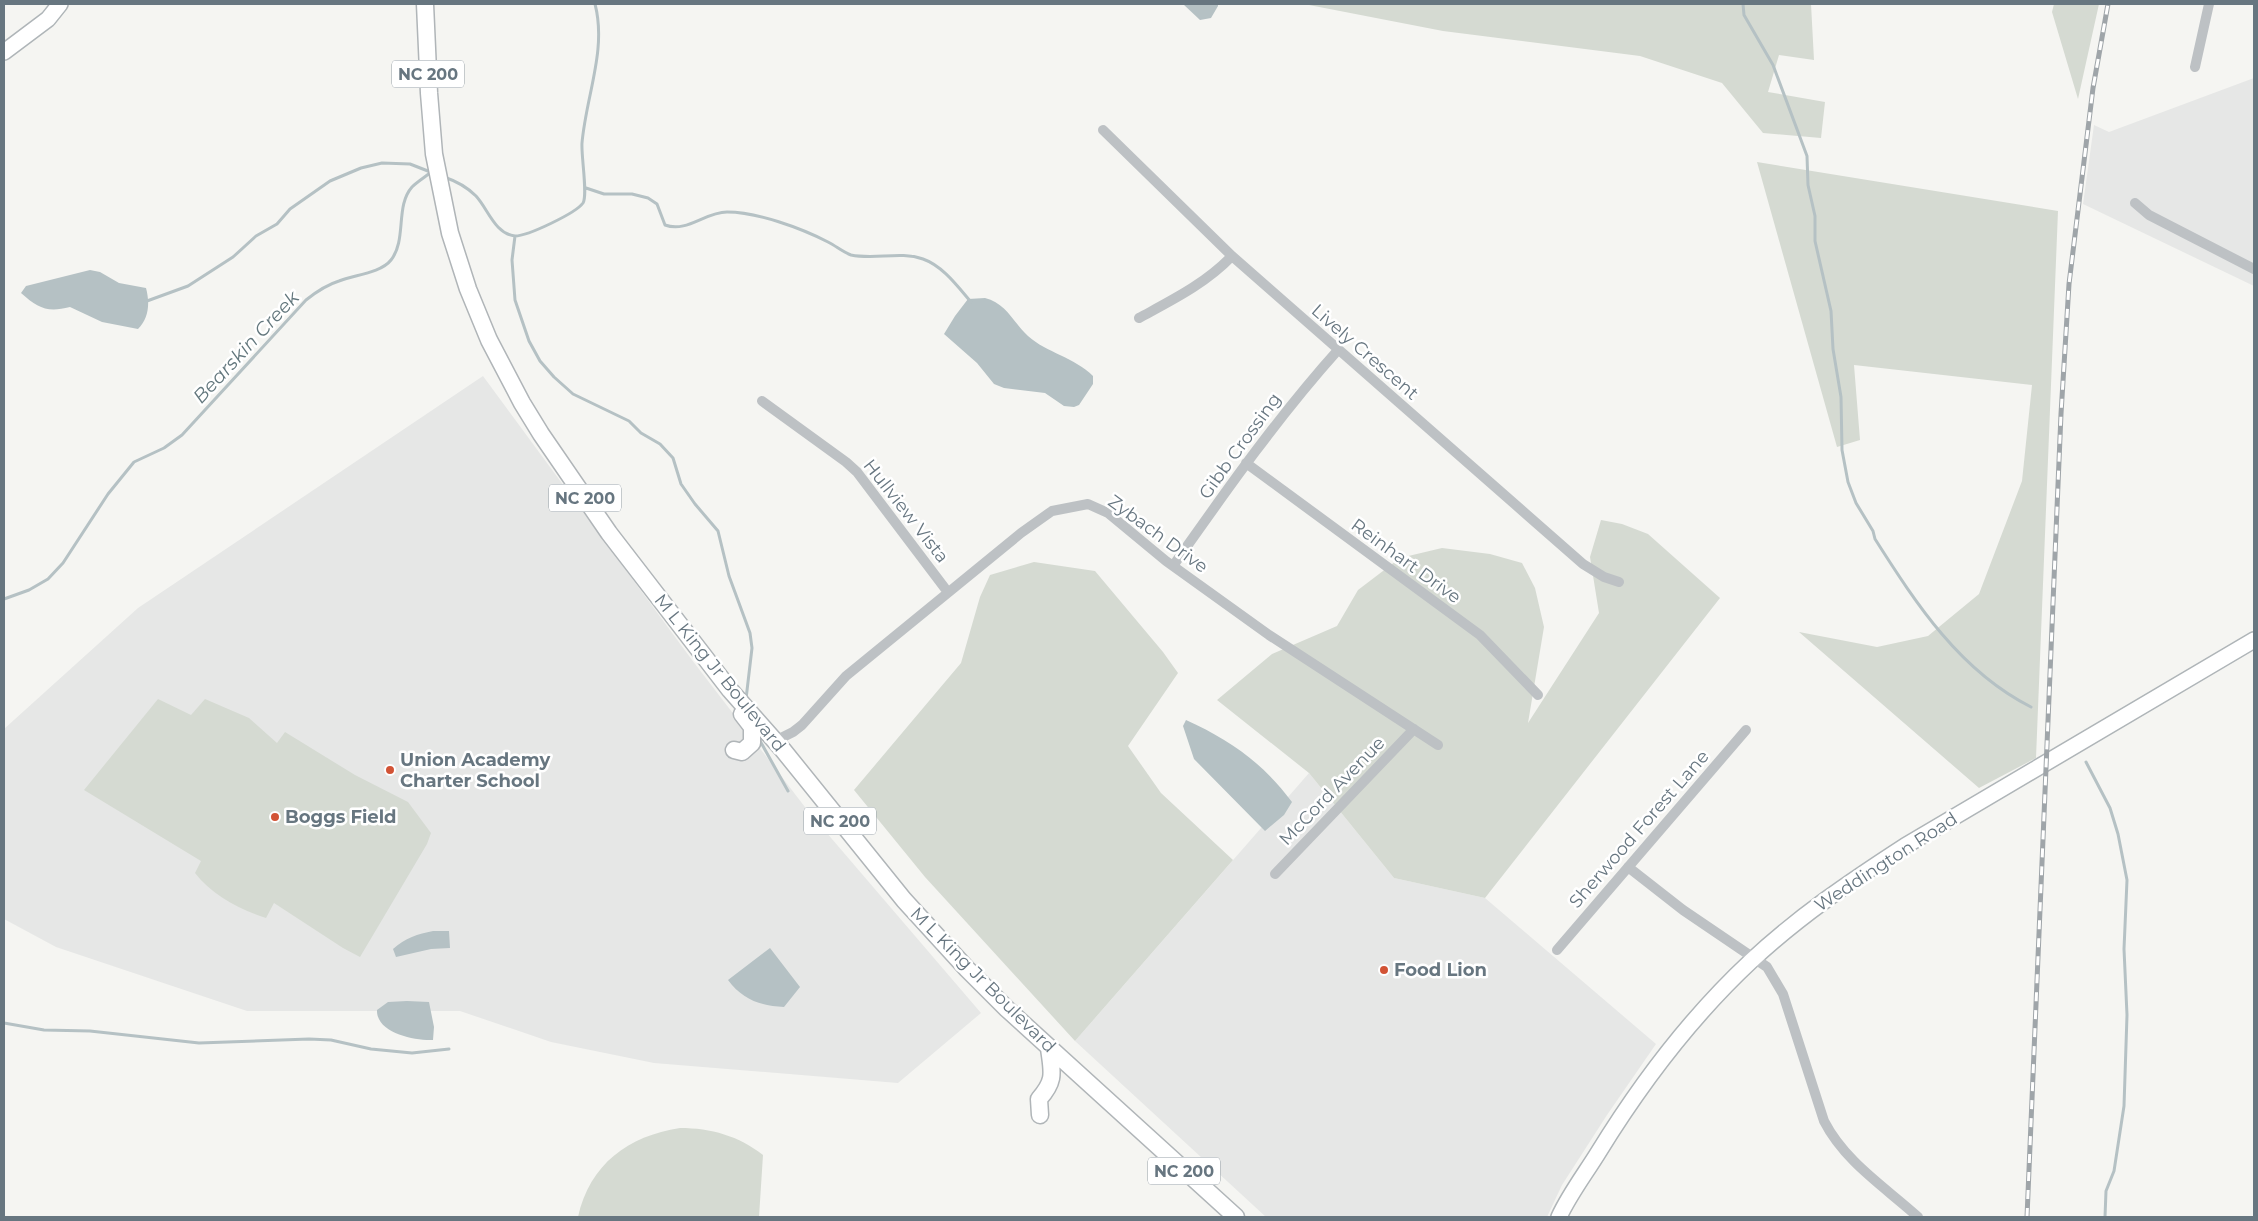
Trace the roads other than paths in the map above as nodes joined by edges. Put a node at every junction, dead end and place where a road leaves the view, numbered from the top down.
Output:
1 (60, 4) edge
2 (425, 4) edge
3 (2209, 4) edge
4 (4, 52) edge
5 (2195, 66) dead end
6 (1103, 130) dead end
7 (2135, 203) dead end
8 (1232, 256) junction
9 (2254, 269) edge
10 (1139, 318) dead end
11 (1338, 350) junction
12 (762, 401) dead end
13 (1246, 463) junction
14 (610, 533) junction
15 (1173, 566) junction
16 (1619, 582) dead end
17 (948, 592) junction
18 (2254, 640) edge
19 (1538, 695) dead end
20 (1414, 729) junction
21 (1746, 730) dead end
22 (776, 741) junction
23 (1438, 745) dead end
24 (734, 750) dead end
25 (1628, 867) junction
26 (1275, 874) dead end
27 (1557, 950) dead end
28 (1753, 959) junction
29 (1049, 1048) junction
30 (1040, 1115) dead end
31 (1236, 1217) edge
32 (1559, 1217) edge
33 (1918, 1217) edge

1 - 4 main road
2 - 14 main road, M L King Jr Boulevard / NC 200
3 - 5 street
6 - 8 street, Lively Crescent
7 - 9 street
8 - 10 street
8 - 11 street, Lively Crescent
11 - 13 street, Gibb Crossing
11 - 16 street, Lively Crescent
12 - 17 street, Hullview Vista
13 - 15 street, Gibb Crossing
13 - 19 street, Reinhart Drive
14 - 22 main road, M L King Jr Boulevard / NC 200
14 - 24 main road
15 - 17 street, Zybach Drive
15 - 20 street, Zybach Drive
17 - 22 street, Zybach Drive
18 - 28 main road, Weddington Road
20 - 23 street, Zybach Drive
20 - 26 street, McCord Avenue
21 - 25 street, Sherwood Forest Lane
22 - 29 main road, M L King Jr Boulevard / NC 200
25 - 27 street, Sherwood Forest Lane
25 - 28 street
28 - 32 main road, Weddington Road
28 - 33 street
29 - 30 main road
29 - 31 main road, M L King Jr Boulevard / NC 200

